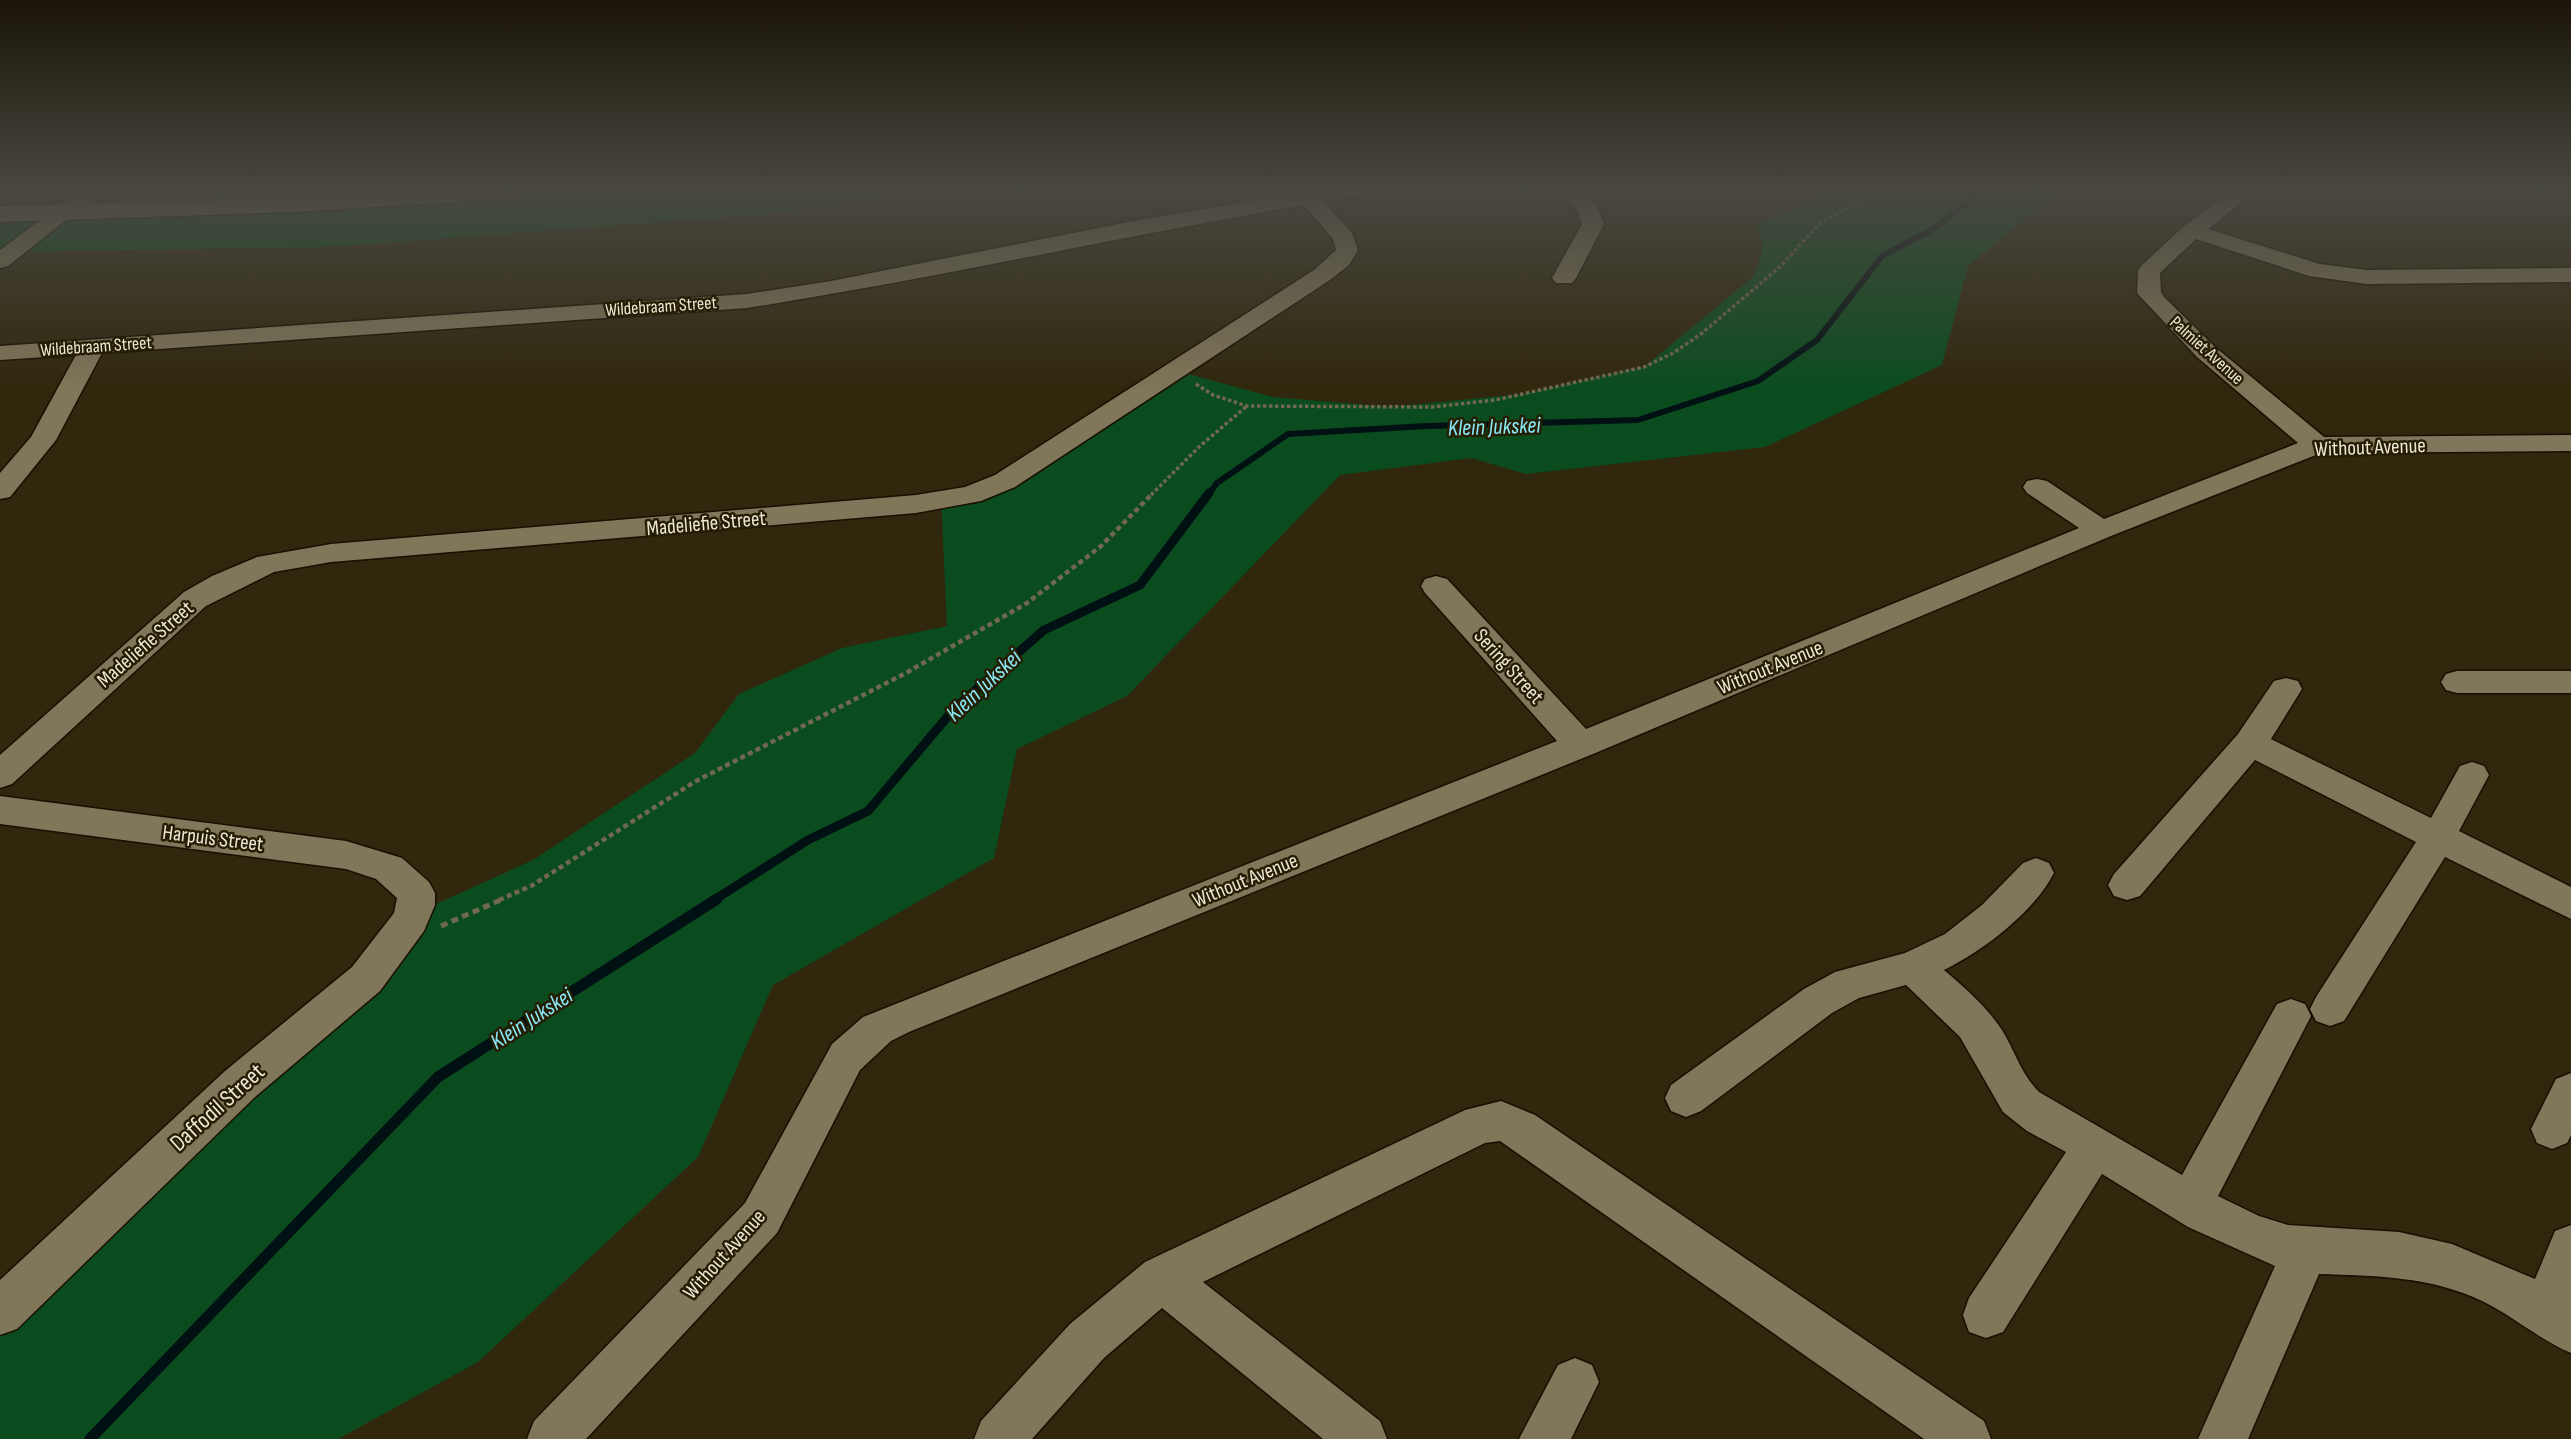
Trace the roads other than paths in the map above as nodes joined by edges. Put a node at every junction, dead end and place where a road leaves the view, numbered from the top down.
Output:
1 (987, 257) edge
2 (1343, 257) edge
3 (1575, 257) edge
4 (2164, 257) edge
5 (2278, 257) edge
6 (2571, 275) edge
7 (1564, 278) dead end
8 (93, 347) junction
9 (0, 353) edge
10 (2571, 443) edge
11 (2317, 445) junction
12 (2037, 487) dead end
13 (0, 491) edge
14 (2101, 530) junction
15 (1437, 586) dead end
16 (2457, 682) dead end
17 (2571, 682) edge
18 (2286, 689) dead end
19 (2250, 743) junction
20 (1581, 746) junction
21 (0, 775) edge
22 (2473, 775) dead end
23 (0, 810) edge
24 (2438, 837) junction
25 (2036, 873) dead end
26 (2127, 885) dead end
27 (416, 893) joint
28 (2571, 904) edge
29 (1913, 967) junction
30 (2571, 1092) edge
31 (1686, 1098) dead end
32 (2552, 1129) dead end
33 (2095, 1146) junction
34 (2190, 1204) junction
35 (2571, 1247) edge
36 (2305, 1252) junction
37 (1161, 1278) junction
38 (0, 1312) edge
39 (1986, 1315) dead end
40 (2558, 1319) edge
41 (1575, 1382) dead end
42 (552, 1439) edge
43 (999, 1439) edge
44 (1362, 1439) edge
45 (1544, 1439) edge
46 (1966, 1439) edge
47 (2223, 1439) edge

1 - 8 street, Wildebraam Street
2 - 21 street, Madeliefie Street
3 - 7 street
4 - 11 street, Palmiet Avenue
5 - 6 street
8 - 9 street, Wildebraam Street
8 - 13 street
10 - 11 street, Without Avenue
11 - 14 street, Without Avenue
12 - 14 street
14 - 20 street, Without Avenue
15 - 20 street, Sering Street
16 - 17 street
18 - 19 street
19 - 24 street
19 - 26 street
20 - 42 street, Without Avenue
22 - 24 street
23 - 27 street, Harpuis Street
24 - 28 street
24 - 34 street
25 - 29 street
27 - 38 street, Daffodil Street
29 - 31 street
29 - 33 street
30 - 32 street
33 - 34 street
33 - 39 street
34 - 36 street
35 - 40 street
36 - 40 street
36 - 47 street
37 - 43 street
37 - 44 street
37 - 46 street
41 - 45 street

